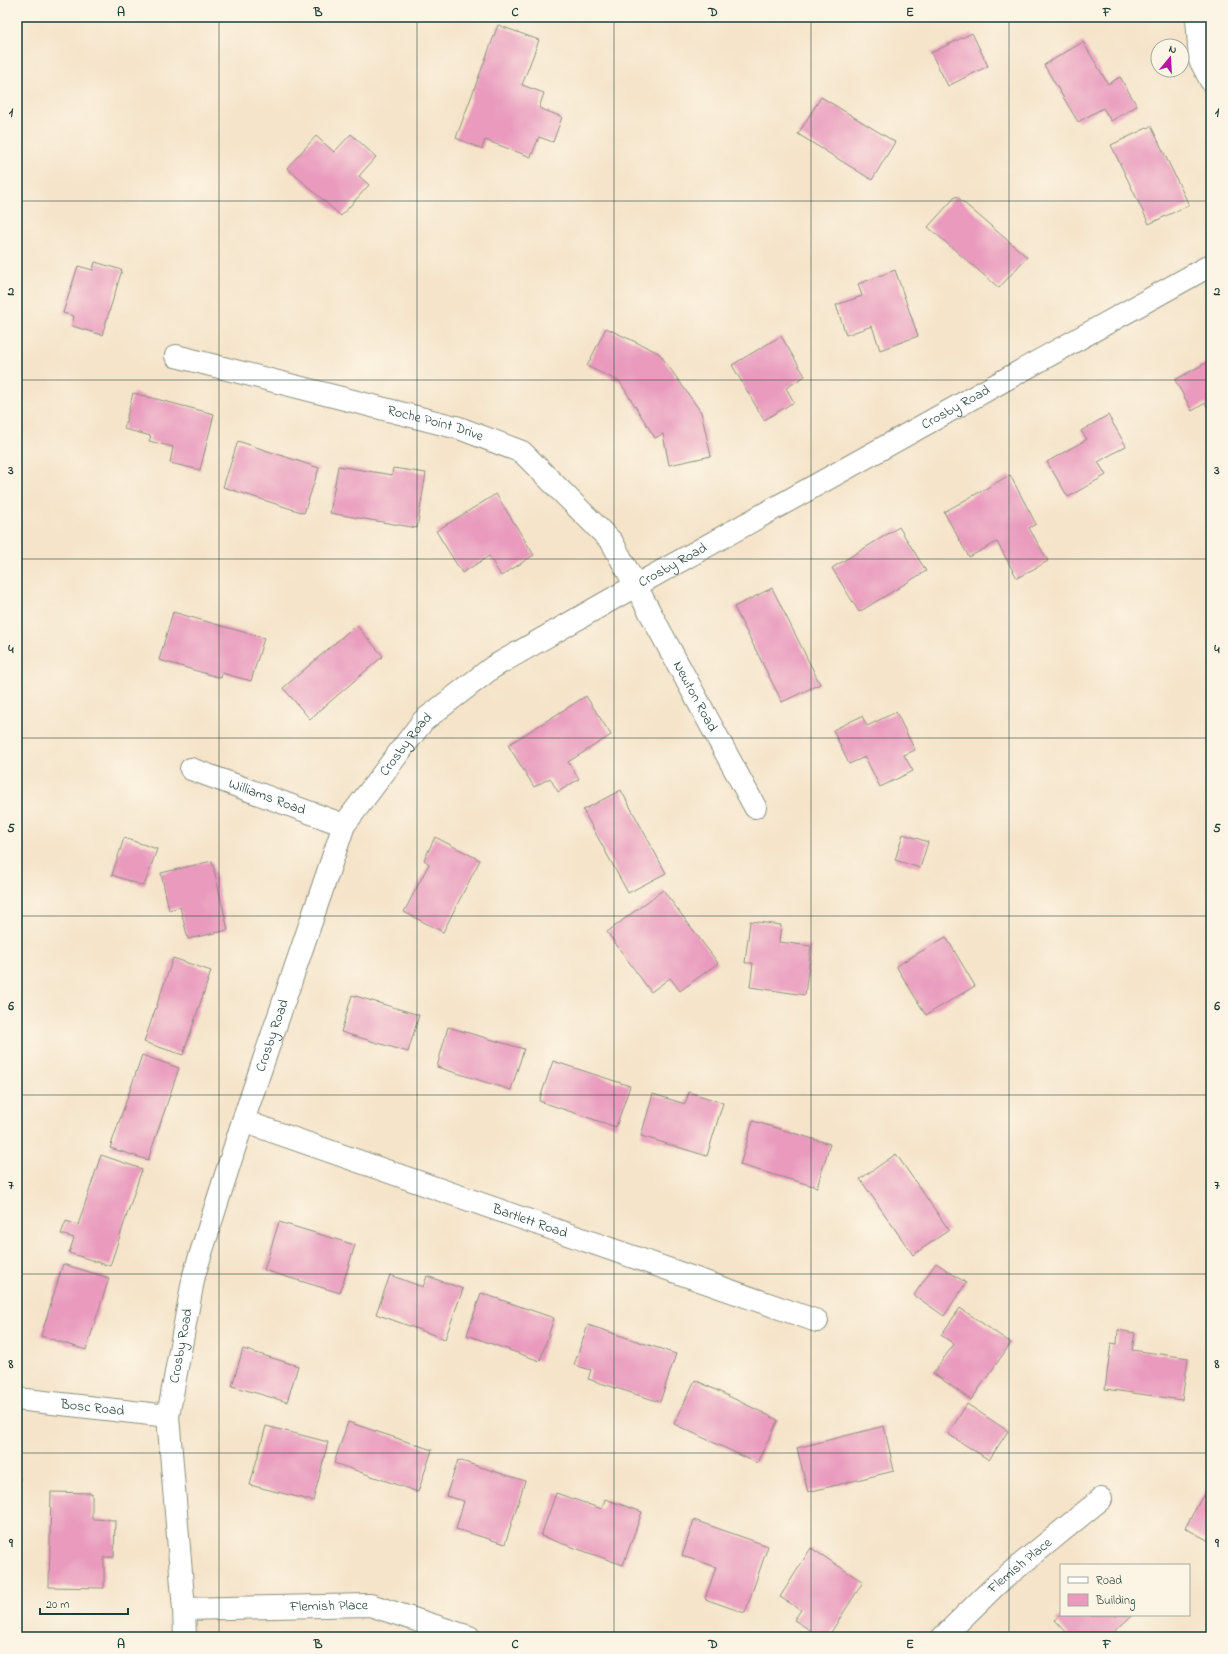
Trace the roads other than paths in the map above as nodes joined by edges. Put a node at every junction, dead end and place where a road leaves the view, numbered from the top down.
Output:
1 (1197, 17) edge
2 (1211, 81) edge
3 (1211, 265) edge
4 (176, 356) dead end
5 (635, 586) junction
6 (191, 769) dead end
7 (755, 807) dead end
8 (344, 825) junction
9 (243, 1121) junction
10 (816, 1321) dead end
11 (17, 1399) edge
12 (168, 1416) junction
13 (1100, 1499) dead end
14 (184, 1609) junction
15 (185, 1637) edge
16 (469, 1637) edge
17 (943, 1637) edge

1 - 2 street
3 - 5 street, Crosby Road
4 - 5 street, Roche Point Drive
5 - 7 street, Newton Road
5 - 8 street, Crosby Road
6 - 8 street, Williams Road
8 - 9 street, Crosby Road
9 - 10 street, Bartlett Road
9 - 12 street, Crosby Road
11 - 12 street, Bosc Road
12 - 14 street, Crosby Road
13 - 17 street, Flemish Place
14 - 15 street, Crosby Road
14 - 16 street, Flemish Place

